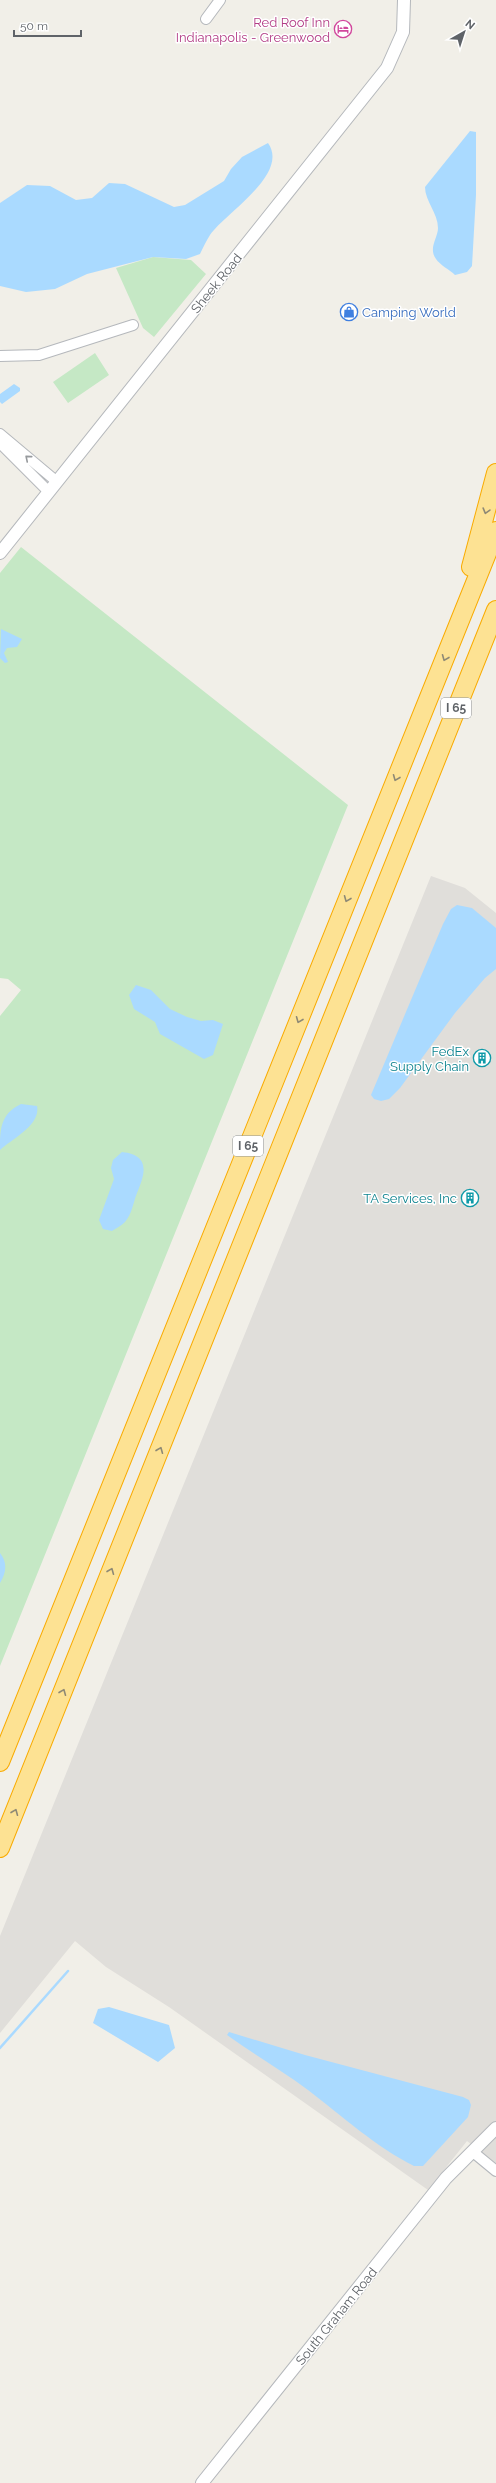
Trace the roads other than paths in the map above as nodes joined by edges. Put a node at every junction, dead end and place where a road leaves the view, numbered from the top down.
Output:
1 (220, 0) edge
2 (404, 0) edge
3 (206, 19) dead end
4 (133, 325) dead end
5 (0, 356) edge
6 (0, 434) edge
7 (0, 443) edge
8 (496, 473) edge
9 (56, 481) junction
10 (48, 490) junction
11 (496, 531) edge
12 (0, 553) edge
13 (496, 610) edge
14 (453, 637) junction
15 (496, 642) edge
16 (417, 806) junction
17 (0, 1762) edge
18 (0, 1848) edge
19 (496, 2128) edge
20 (472, 2152) junction
21 (496, 2171) edge
22 (202, 2483) edge

1 - 3 street
2 - 9 street, Sheek Road
4 - 5 street
9 -> 6 street
7 - 10 street
8 -> 14 highway
9 - 10 street, Sheek Road
10 - 12 street, Sheek Road
11 - 14 highway, I 65
13 - 16 highway, I 65
14 -> 17 highway, I 65
15 - 16 highway
18 -> 16 highway, I 65
19 - 20 street, South Graham Road
20 - 21 street
20 - 22 street, South Graham Road

